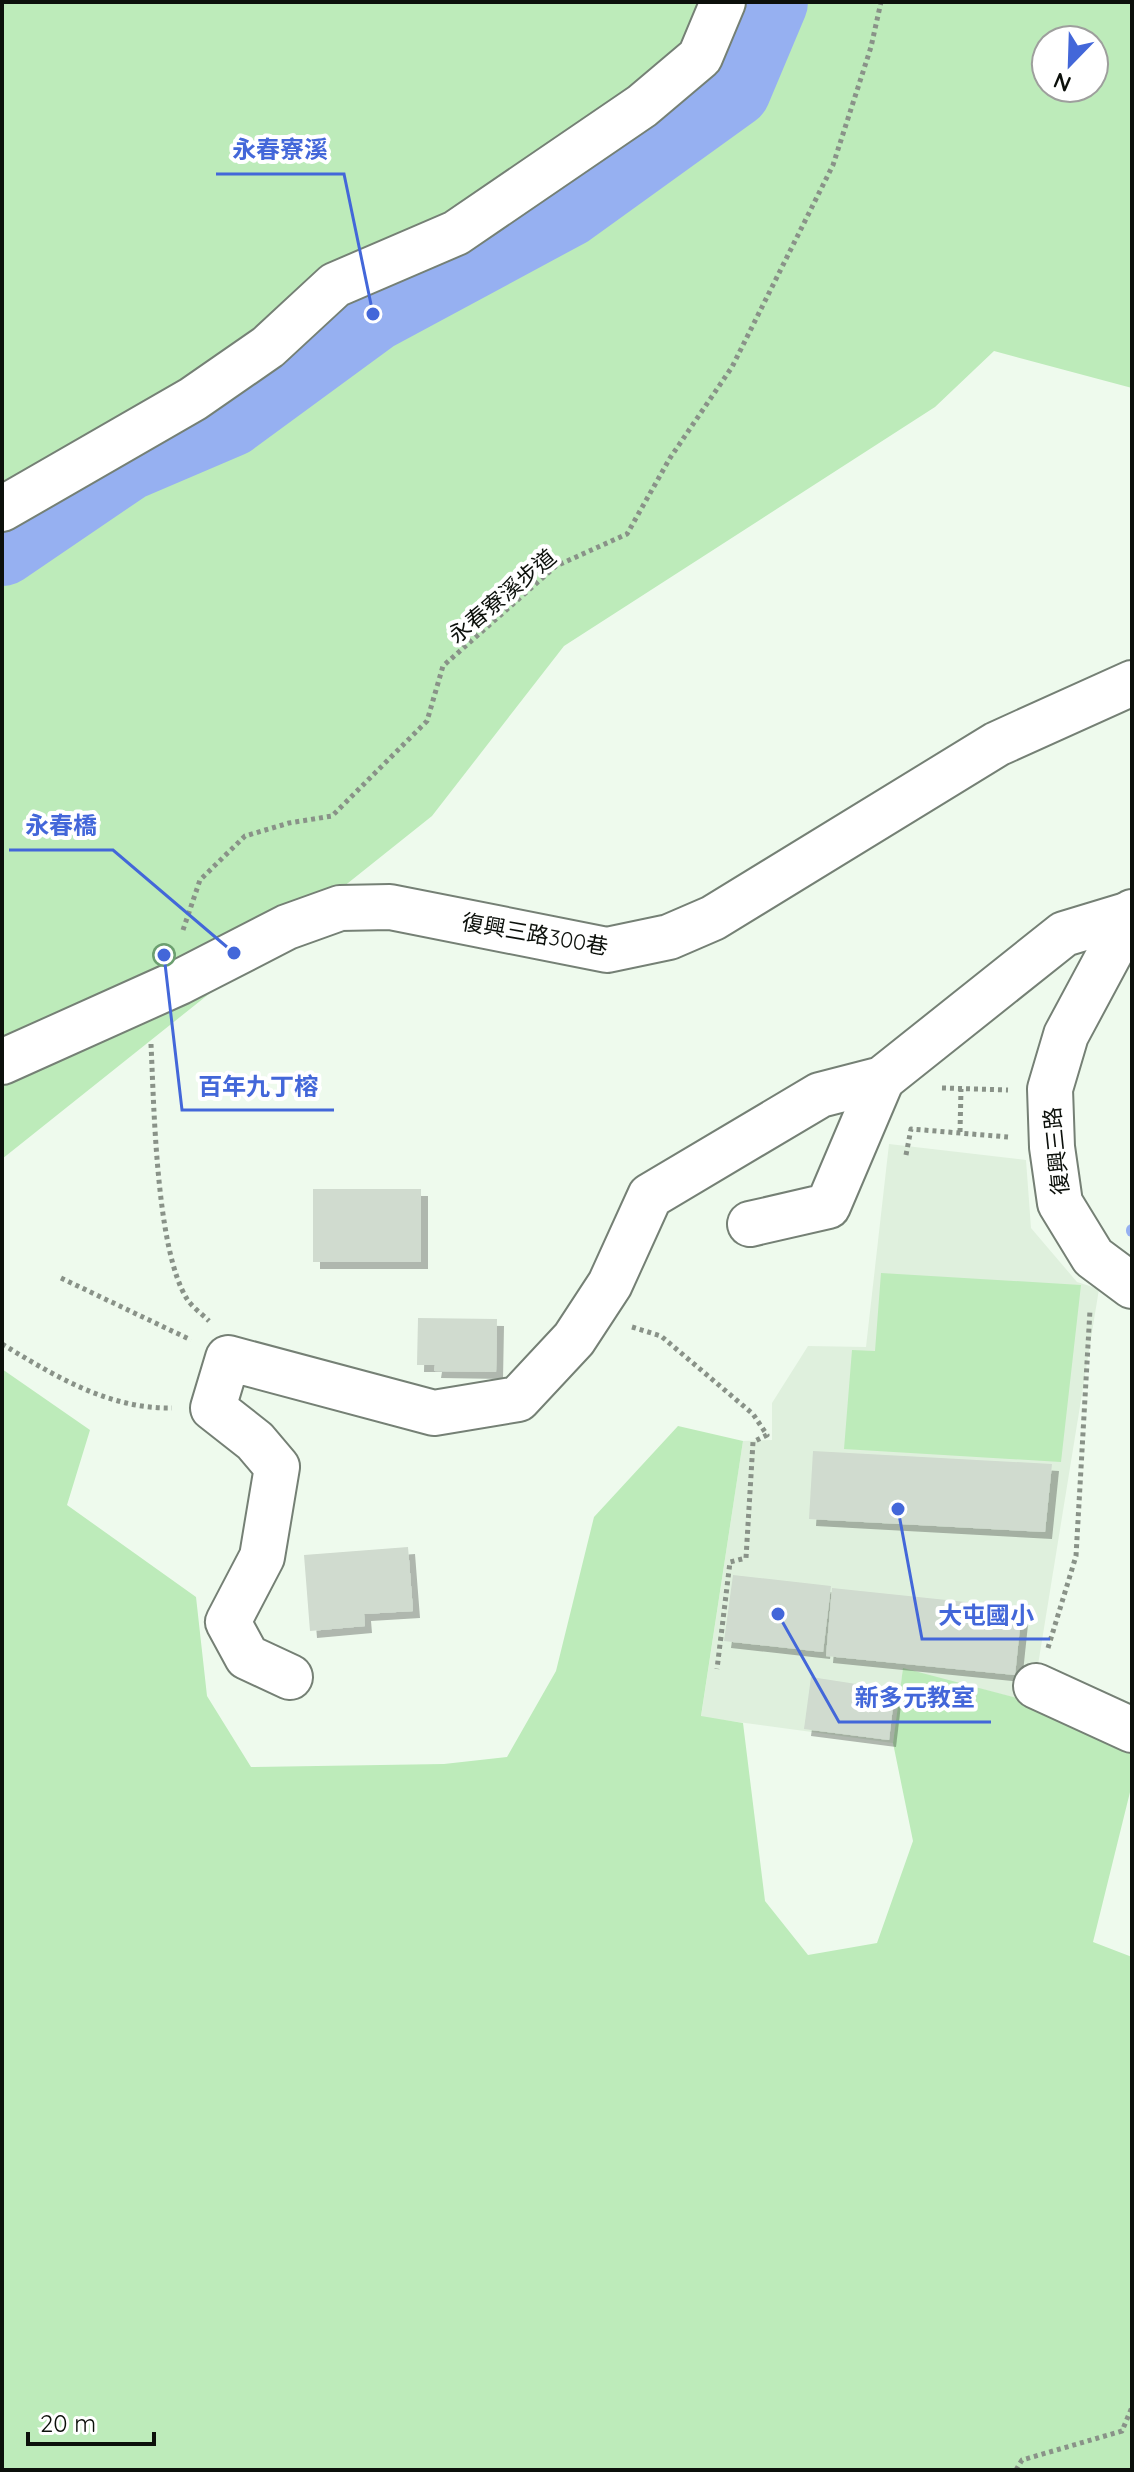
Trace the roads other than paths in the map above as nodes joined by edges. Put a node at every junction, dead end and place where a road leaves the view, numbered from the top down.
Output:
1 (723, 2) edge
2 (2, 509) edge
3 (1132, 683) edge
4 (1131, 913) edge
5 (2, 1062) edge
6 (882, 1079) junction
7 (750, 1224) dead end
8 (1132, 1286) edge
9 (290, 1677) dead end
10 (1036, 1686) road end
11 (1132, 1730) edge

1 - 2 street
3 - 5 street, 復興三路300巷
4 - 6 street
4 - 8 street, 復興三路
6 - 7 street
6 - 9 street
10 - 11 street

